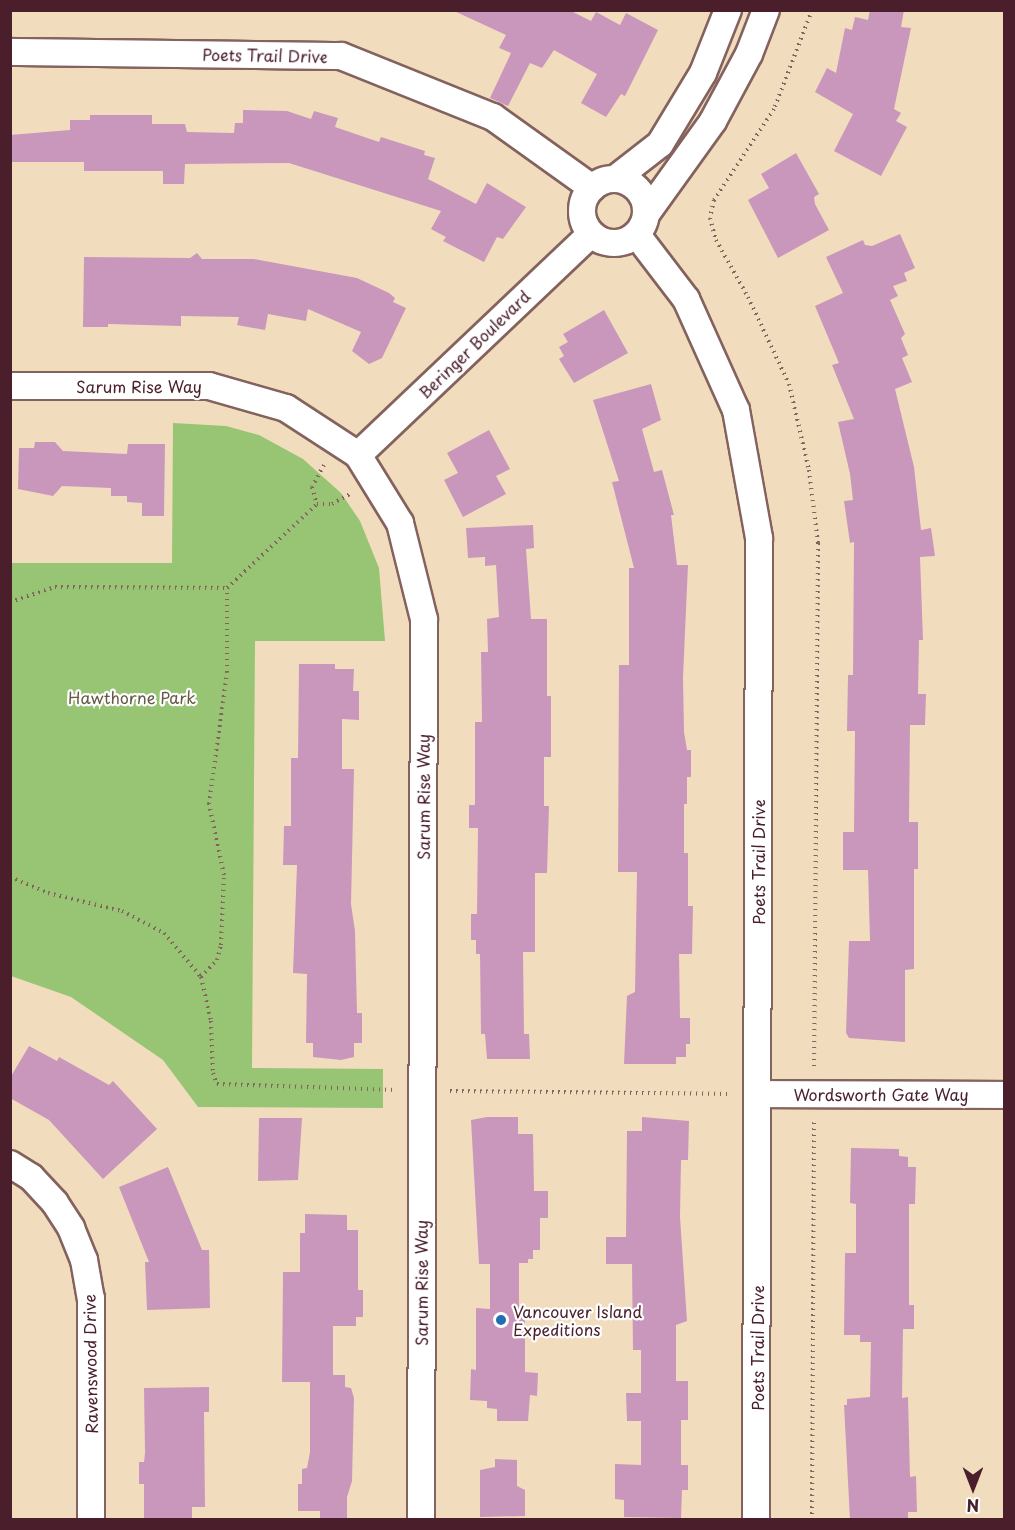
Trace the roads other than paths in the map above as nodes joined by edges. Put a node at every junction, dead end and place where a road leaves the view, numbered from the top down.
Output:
1 (728, 10) edge
2 (766, 10) edge
3 (10, 52) edge
4 (604, 183) junction
5 (642, 224) junction
6 (591, 234) junction
7 (10, 386) edge
8 (356, 457) junction
9 (758, 1094) junction
10 (1005, 1095) edge
11 (10, 1164) edge
12 (91, 1520) edge
13 (421, 1520) edge
14 (756, 1520) edge

1 - 4 street
2 - 5 street
3 - 4 street, Poets Trail Drive
4 - 5 street
4 - 6 street
5 - 6 street
5 - 9 street, Poets Trail Drive
6 - 8 street, Beringer Boulevard
7 - 8 street, Sarum Rise Way
8 - 13 street, Sarum Rise Way
9 - 10 street, Wordsworth Gate Way
9 - 14 street, Poets Trail Drive
11 - 12 street, Ravenswood Drive

